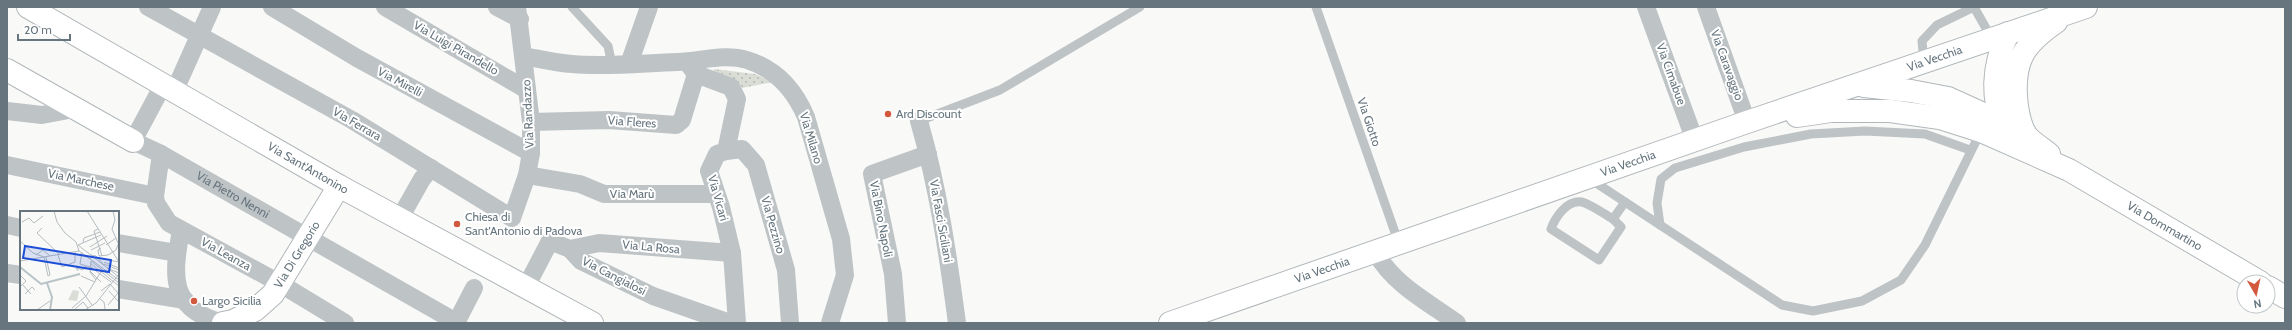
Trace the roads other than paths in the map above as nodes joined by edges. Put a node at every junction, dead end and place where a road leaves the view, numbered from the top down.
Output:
1 (28, 7) edge
2 (148, 7) edge
3 (212, 7) edge
4 (272, 7) edge
5 (385, 7) edge
6 (497, 7) edge
7 (649, 7) edge
8 (1140, 7) edge
9 (1316, 7) edge
10 (1646, 7) edge
11 (1706, 7) edge
12 (576, 8) edge
13 (2078, 10) edge
14 (518, 13) edge
15 (2000, 36) junction
16 (199, 37) junction
17 (524, 56) junction
18 (1924, 62) junction
19 (620, 64) junction
20 (692, 68) junction
21 (7, 70) edge
22 (1856, 86) junction
23 (169, 88) junction
24 (527, 90) junction
25 (74, 109) junction
26 (7, 111) edge
27 (919, 121) joint
28 (2001, 121) junction
29 (531, 122) junction
30 (1747, 122) junction
31 (2020, 140) junction
32 (133, 141) junction
33 (1695, 141) junction
34 (1976, 141) junction
35 (726, 151) junction
36 (531, 153) junction
37 (161, 154) junction
38 (928, 154) junction
39 (7, 165) edge
40 (431, 168) junction
41 (527, 175) junction
42 (1589, 178) junction
43 (339, 186) junction
44 (716, 194) junction
45 (155, 196) junction
46 (1625, 202) junction
47 (400, 218) junction
48 (512, 218) joint
49 (1613, 219) junction
50 (7, 225) edge
51 (1660, 225) junction
52 (20, 228) edge
53 (181, 230) junction
54 (307, 238) junction
55 (119, 243) edge
56 (1399, 244) junction
57 (570, 249) junction
58 (1376, 252) junction
59 (177, 253) junction
60 (732, 254) junction
61 (7, 273) edge
62 (2246, 274) edge
63 (20, 275) edge
64 (279, 283) junction
65 (526, 287) junction
66 (474, 288) dead end
67 (119, 289) edge
68 (2276, 292) edge
69 (2285, 297) edge
70 (185, 300) junction
71 (216, 322) edge
72 (345, 323) edge
73 (457, 323) edge
74 (592, 323) edge
75 (730, 323) edge
76 (737, 323) edge
77 (790, 323) edge
78 (830, 323) edge
79 (897, 323) edge
80 (957, 323) edge
81 (1170, 323) edge
82 (1458, 323) edge

1 - 23 street, Via Sant'Antonino
2 - 16 street, Via Ferrara
3 - 16 street
4 - 36 street, Via Mirelli
5 - 24 street, Via Luigi Pirandello
6 - 14 street
7 - 19 street
8 - 27 lane
9 - 56 lane, Via Giotto
10 - 33 street, Via Cimabue
11 - 30 street, Via Caravaggio
12 - 19 lane
13 - 15 street, Via Vecchia
13 - 31 street
14 - 17 street, Via Randazzo
15 - 18 street, Via Vecchia
15 - 18 lane
15 - 28 street
16 - 23 street
16 - 40 street, Via Ferrara
17 - 19 street, Via Milano
17 - 24 street, Via Randazzo
18 - 22 street, Via Vecchia
19 - 20 street, Via Milano
20 - 29 street, Via Fleres
20 - 35 street
20 - 78 street, Via Milano
21 - 25 street, Via Pietro Nenni
22 - 28 street
22 - 30 street, Via Vecchia
23 - 32 street
23 - 43 street, Via Sant'Antonino
24 - 29 street, Via Randazzo
25 - 26 street
25 - 32 street, Via Pietro Nenni
27 - 38 street, Via Fasci Siciliani
28 - 31 street
29 - 36 street, Via Randazzo
30 - 33 street, Via Vecchia
30 - 34 street
31 - 34 street
31 - 62 street, Via Dommartino
32 - 37 street, Via Pietro Nenni
33 - 42 street, Via Vecchia
34 - 51 lane
34 - 51 lane
35 - 44 street, Via Vicari
35 - 77 street, Via Pezzino
36 - 41 street, Via Randazzo
37 - 45 street, Via Leanza
37 - 54 street, Via Pietro Nenni
38 - 79 street, Via Bino Napoli
38 - 80 street, Via Fasci Siciliani
39 - 45 street, Via Marchese
40 - 47 street
40 - 48 street, Via Ferrara
41 - 44 street, Via Marù
41 - 48 street, Via Randazzo
42 - 46 lane
42 - 56 street, Via Vecchia
43 - 47 street, Via Sant'Antonino
43 - 54 street, Via Di Gregorio
44 - 60 street, Via Vicari
45 - 53 street, Via Leanza
46 - 49 lane
46 - 51 lane
47 - 65 street, Via Sant'Antonino
49 - 49 lane
50 - 52 street
53 - 59 street
53 - 64 street, Via Leanza
54 - 64 street, Via Di Gregorio
54 - 73 street, Via Pietro Nenni
55 - 59 street
56 - 58 street, Via Vecchia
57 - 60 street, Via La Rosa
57 - 65 street, Via Cangialosi
57 - 75 street, Via Cangialosi
58 - 81 street, Via Vecchia
58 - 82 street
59 - 70 street
60 - 76 street, Via Vicari
61 - 63 street
64 - 71 street, Via Di Gregorio
64 - 72 street, Via Leanza
65 - 74 street, Via Sant'Antonino
66 - 73 street
67 - 70 street
68 - 69 street
70 - 71 street

